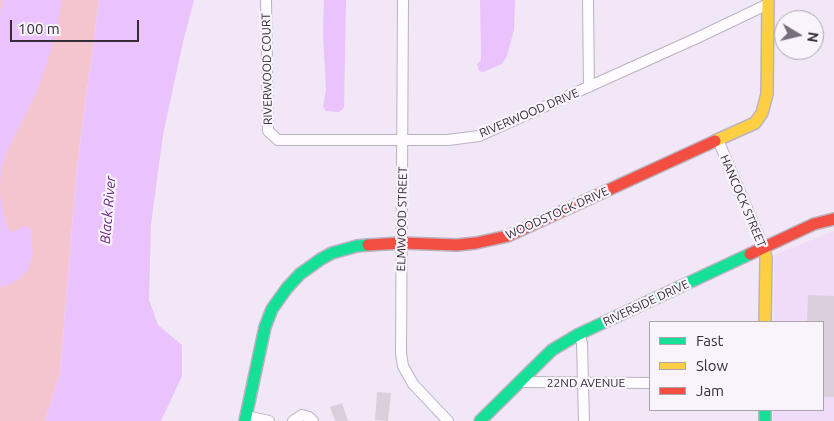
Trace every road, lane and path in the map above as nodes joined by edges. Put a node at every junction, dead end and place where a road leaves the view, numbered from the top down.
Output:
1 (266, 0) edge
2 (403, 0) edge
3 (588, 0) edge
4 (768, 2) edge
5 (589, 87) junction
6 (272, 136) joint
7 (403, 140) junction
8 (718, 140) junction
9 (834, 219) edge
10 (402, 243) junction
11 (764, 248) junction
12 (765, 321) edge
13 (579, 334) junction
14 (521, 382) junction
15 (584, 383) junction
16 (649, 383) edge
17 (246, 419) edge
18 (269, 421) edge
19 (293, 421) edge
20 (314, 421) edge
21 (448, 421) edge
22 (480, 421) edge
23 (584, 421) edge

1 - 6 street, RIVERWOOD COURT
2 - 7 street, ELMWOOD STREET
3 - 5 street
4 - 5 street, RIVERWOOD DRIVE
4 - 8 street, WOODSTOCK DRIVE
5 - 7 street, RIVERWOOD DRIVE
6 - 7 street, RIVERWOOD DRIVE
7 - 10 street, ELMWOOD STREET
8 - 10 street, WOODSTOCK DRIVE
8 - 11 street, HANCOCK STREET
9 - 11 street, RIVERSIDE DRIVE
10 - 17 street, WOODSTOCK DRIVE
10 - 21 street, ELMWOOD STREET
11 - 12 street, HANCOCK STREET
11 - 13 street, RIVERSIDE DRIVE
13 - 14 street, RIVERSIDE DRIVE
13 - 15 street
14 - 15 street, 22ND AVENUE
14 - 22 street, RIVERSIDE DRIVE
15 - 16 street, 22ND AVENUE
15 - 23 street
17 - 18 street
19 - 20 street

